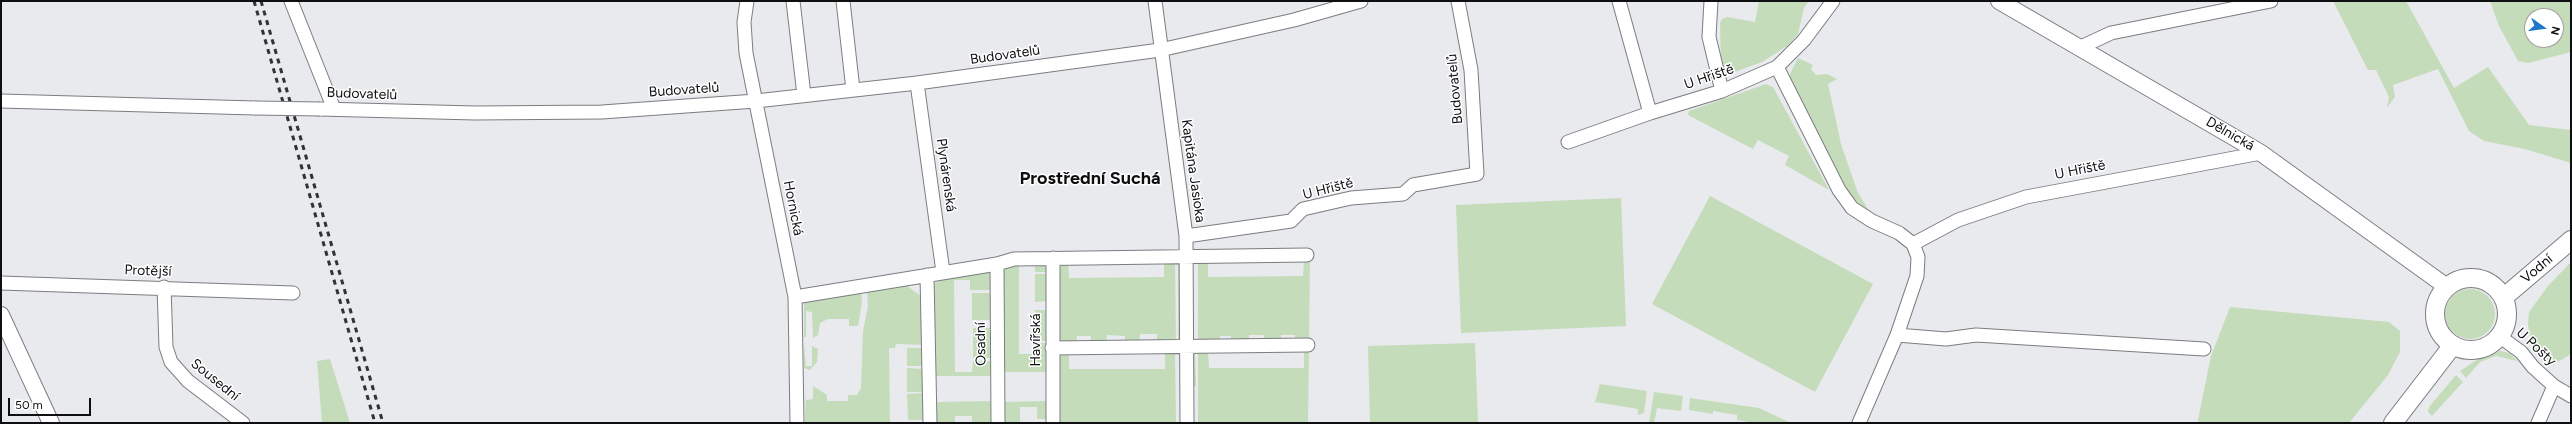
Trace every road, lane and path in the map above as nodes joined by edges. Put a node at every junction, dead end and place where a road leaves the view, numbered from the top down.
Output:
1 (291, 1) edge
2 (747, 1) edge
3 (793, 1) edge
4 (843, 1) edge
5 (1155, 1) edge
6 (1360, 1) edge
7 (1458, 1) edge
8 (1619, 1) edge
9 (1710, 1) edge
10 (1833, 1) edge
11 (1999, 1) edge
12 (2271, 1) edge
13 (2081, 47) junction
14 (1160, 50) junction
15 (1777, 67) junction
16 (917, 83) junction
17 (853, 90) junction
18 (1722, 91) junction
19 (804, 96) junction
20 (1, 101) edge
21 (756, 101) junction
22 (334, 109) junction
23 (1650, 113) junction
24 (1568, 142) dead end
25 (2261, 152) junction
26 (1477, 174) joint
27 (1186, 236) junction
28 (2571, 240) edge
29 (1914, 244) junction
30 (1307, 255) dead end
31 (1186, 256) junction
32 (1053, 258) junction
33 (997, 264) junction
34 (943, 272) junction
35 (927, 275) junction
36 (1, 283) edge
37 (164, 287) junction
38 (2447, 287) junction
39 (293, 293) dead end
40 (795, 297) junction
41 (2503, 298) junction
42 (1, 315) edge
43 (1898, 335) junction
44 (2499, 336) junction
45 (1308, 345) dead end
46 (2453, 345) junction
47 (1187, 347) junction
48 (1052, 348) junction
49 (2204, 349) dead end
50 (2554, 386) junction
51 (2571, 396) edge
52 (51, 423) edge
53 (243, 423) edge
54 (797, 423) edge
55 (930, 423) edge
56 (998, 423) edge
57 (1052, 423) edge
58 (1187, 423) edge
59 (1859, 423) edge
60 (2393, 423) edge
61 (2538, 423) edge

1 - 22 street
2 - 21 street, Hornická
3 - 19 street
4 - 17 street
5 - 14 street, Kapitána Jasioka
6 - 14 street, Budovatelů
7 - 26 street, Budovatelů
8 - 23 street
9 - 18 street
10 - 15 street, U Hřiště
11 - 13 street, Dělnická
12 - 13 street
13 - 25 street, Dělnická
14 - 16 street, Budovatelů
14 - 27 street, Kapitána Jasioka
15 - 18 street, U Hřiště
15 - 29 street
16 - 17 street, Budovatelů
16 - 34 street, Plynárenská
17 - 19 street, Budovatelů
18 - 23 street, U Hřiště
19 - 21 street, Budovatelů
20 - 22 street, Budovatelů, bridge
21 - 22 street, Budovatelů
21 - 40 street, Hornická
23 - 24 street, U Hřiště
25 - 29 street, U Hřiště
25 - 38 street, Dělnická
26 - 27 street, U Hřiště
27 - 31 street, Kapitána Jasioka
28 - 41 main road, Vodní
29 - 43 street
30 - 31 street
31 - 32 street
31 - 47 street, Kapitána Jasioka
32 - 33 street
32 - 48 street, Havířská
33 - 34 street
33 - 56 street, Osadní
34 - 35 street
35 - 40 street
35 - 55 street
36 - 37 street, Protější
37 - 39 street, Protější
37 - 53 street, Sousední
38 - 41 main road
38 - 46 main road
40 - 54 street, Hornická
41 - 44 main road
42 - 52 street
43 - 49 street
43 - 59 street
44 - 46 main road
44 - 50 street, U Pošty
45 - 47 street
46 - 60 main road
47 - 48 street
47 - 58 street, Kapitána Jasioka
48 - 57 street, Havířská
50 - 51 street, U Pošty
50 - 61 street

